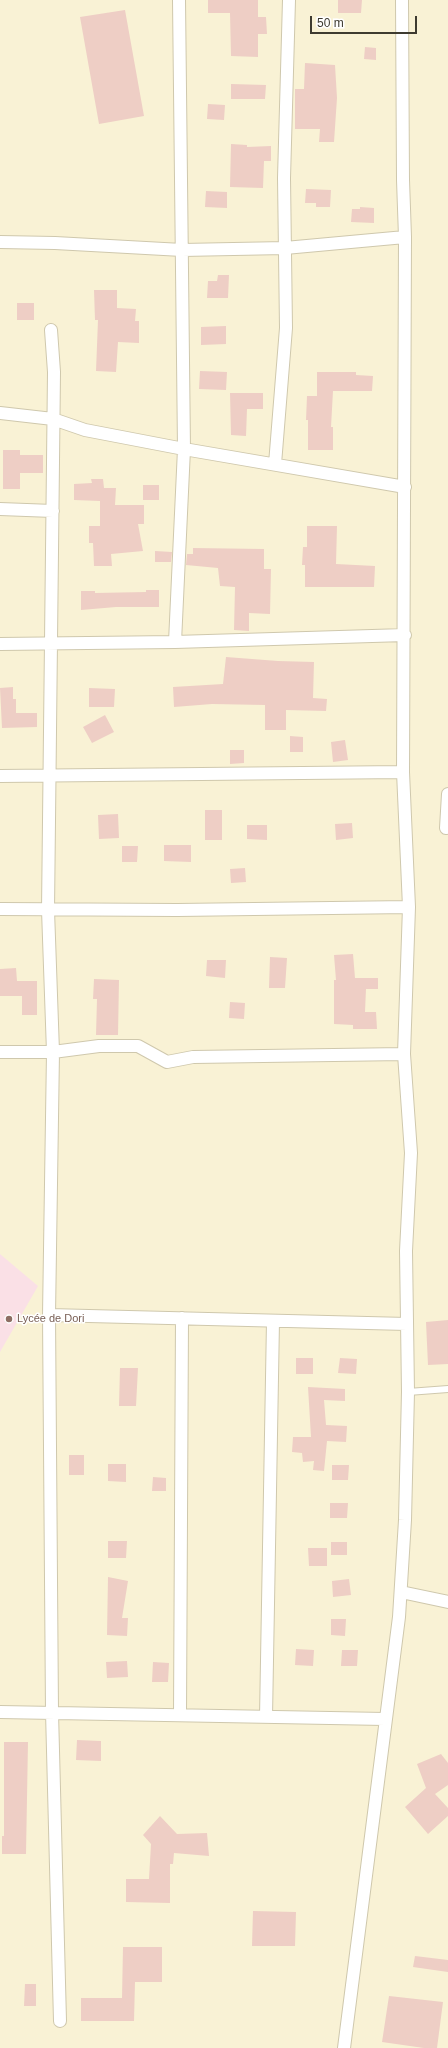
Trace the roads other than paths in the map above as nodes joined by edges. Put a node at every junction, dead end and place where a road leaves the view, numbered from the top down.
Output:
1 (179, 0) edge
2 (288, 0) edge
3 (402, 0) edge
4 (405, 237) junction
5 (0, 242) edge
6 (285, 248) junction
7 (182, 250) junction
8 (51, 330) dead end
9 (0, 413) edge
10 (53, 419) junction
11 (184, 449) junction
12 (275, 464) junction
13 (405, 487) junction
14 (0, 509) edge
15 (53, 511) junction
16 (405, 635) junction
17 (175, 642) junction
18 (51, 643) junction
19 (0, 644) edge
20 (404, 772) junction
21 (50, 775) junction
22 (0, 776) edge
23 (448, 794) edge
24 (446, 828) dead end
25 (409, 907) junction
26 (0, 909) edge
27 (48, 910) junction
28 (0, 1052) edge
29 (53, 1052) junction
30 (404, 1054) junction
31 (49, 1315) junction
32 (182, 1318) junction
33 (273, 1321) junction
34 (407, 1324) junction
35 (448, 1390) edge
36 (408, 1392) junction
37 (401, 1592) junction
38 (448, 1602) edge
39 (0, 1712) edge
40 (52, 1712) junction
41 (180, 1715) junction
42 (266, 1717) junction
43 (385, 1719) junction
44 (60, 2021) dead end
45 (344, 2048) edge

1 - 7 street
2 - 6 street
3 - 4 street
4 - 6 street
4 - 13 street
5 - 7 street
6 - 7 street
6 - 12 street
7 - 11 street
8 - 10 street
9 - 10 street
10 - 11 street
10 - 15 street
11 - 12 street
11 - 17 street
12 - 13 street
13 - 16 street
14 - 15 street
15 - 18 street
16 - 17 street
16 - 20 street
17 - 18 street
18 - 19 street
18 - 21 street
20 - 21 street
20 - 25 street
21 - 22 street
21 - 27 street
23 - 24 street
25 - 27 street
25 - 30 street
26 - 27 street
27 - 29 street
28 - 29 street
29 - 30 street
29 - 31 street
30 - 34 street
31 - 32 street
31 - 40 street
32 - 33 street
32 - 41 street
33 - 34 street
33 - 42 street
34 - 36 street
35 - 36 lane
36 - 37 street
37 - 38 street
37 - 43 street
39 - 40 street
40 - 41 street
40 - 44 street
41 - 42 street
42 - 43 street
43 - 45 street

